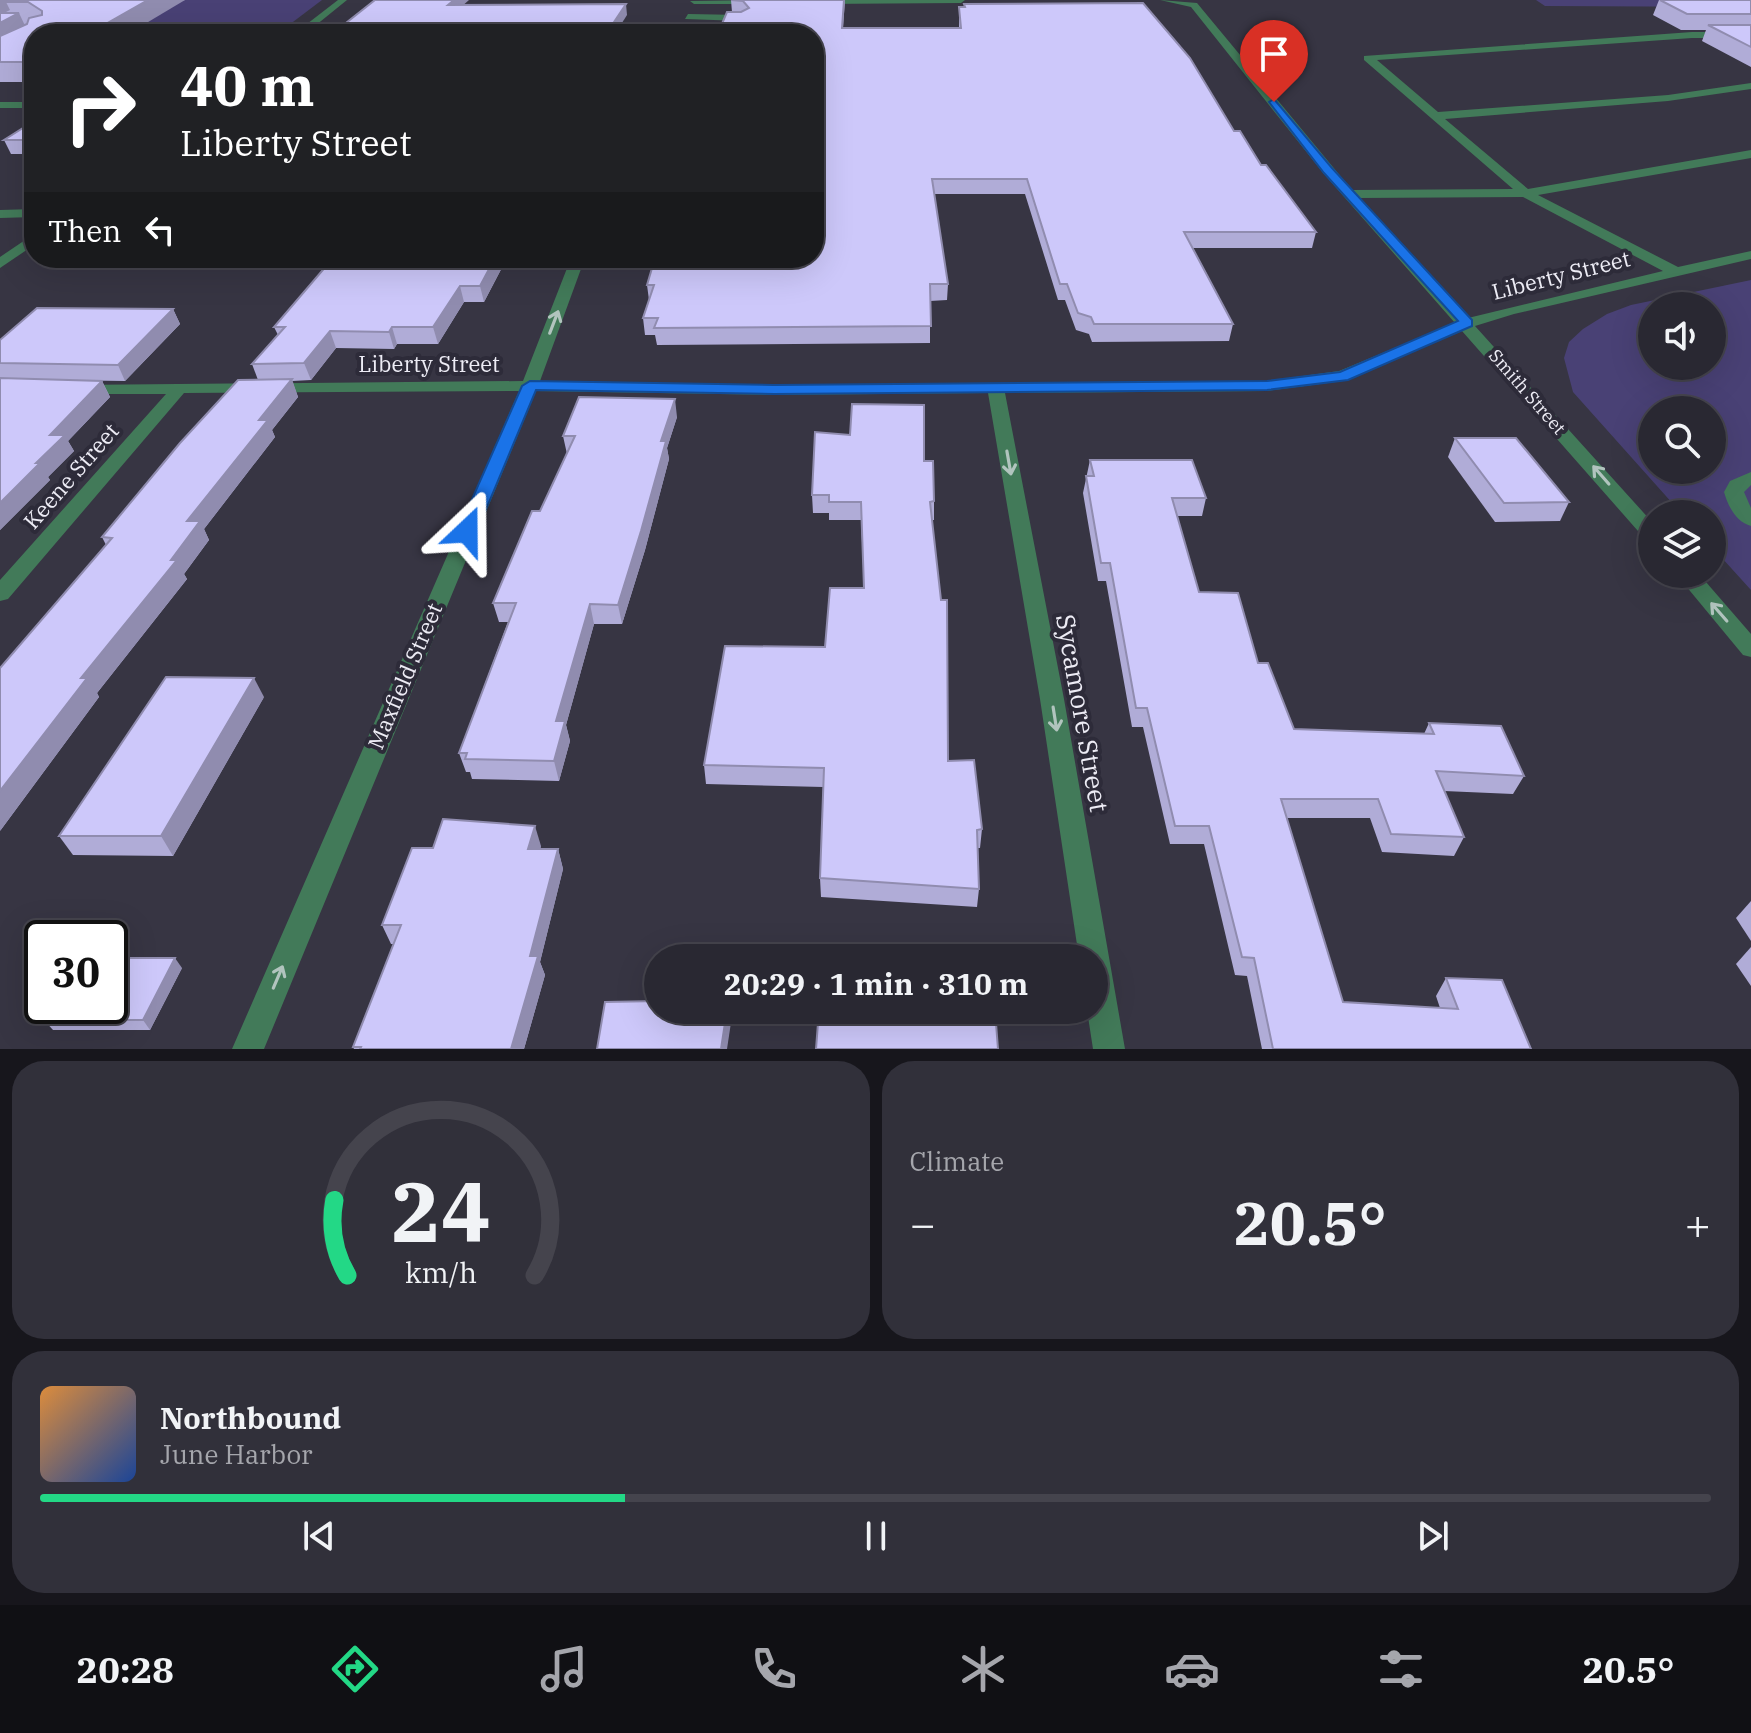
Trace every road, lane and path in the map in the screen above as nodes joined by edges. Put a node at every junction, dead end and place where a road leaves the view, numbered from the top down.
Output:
1 (343, 0) edge
2 (961, 0) edge
3 (1164, 0) edge
4 (1180, 0) edge
5 (694, 1) edge
6 (769, 1) edge
7 (799, 1) edge
8 (742, 18) edge
9 (312, 24) edge
10 (1751, 35) edge
11 (1751, 86) edge
12 (0, 105) edge
13 (24, 105) edge
14 (1436, 116) junction
15 (1751, 154) edge
16 (1525, 193) junction
17 (1349, 194) junction
18 (24, 213) edge
19 (0, 214) edge
20 (24, 246) edge
21 (1751, 255) edge
22 (0, 264) edge
23 (574, 268) edge
24 (1674, 271) junction
25 (1467, 323) junction
26 (530, 386) junction
27 (995, 386) junction
28 (66, 389) edge
29 (178, 390) junction
30 (1751, 478) edge
31 (1638, 518) edge
32 (1751, 520) edge
33 (1699, 588) edge
34 (0, 594) edge
35 (1751, 649) edge
36 (248, 1049) edge
37 (1109, 1049) edge

1 - 9 street
2 - 7 street
3 - 4 street
4 - 17 street, Smith Street
5 - 6 street
5 - 8 street
10 - 14 street
11 - 14 street
12 - 13 street
14 - 16 street
15 - 16 street
16 - 17 street
16 - 24 street
17 - 25 street, Smith Street
18 - 19 street
20 - 22 street
21 - 24 street, Liberty Street
26 -> 23 street, Maxfield Street
24 - 25 street, Liberty Street
25 - 27 street, Liberty Street
31 -> 25 street, Smith Street
26 - 27 street, Liberty Street
26 - 29 street, Liberty Street
36 -> 26 street, Maxfield Street
27 -> 37 street, Sycamore Street
28 - 29 street, Liberty Street
29 - 34 street, Keene Street
30 - 32 street
35 -> 33 street

